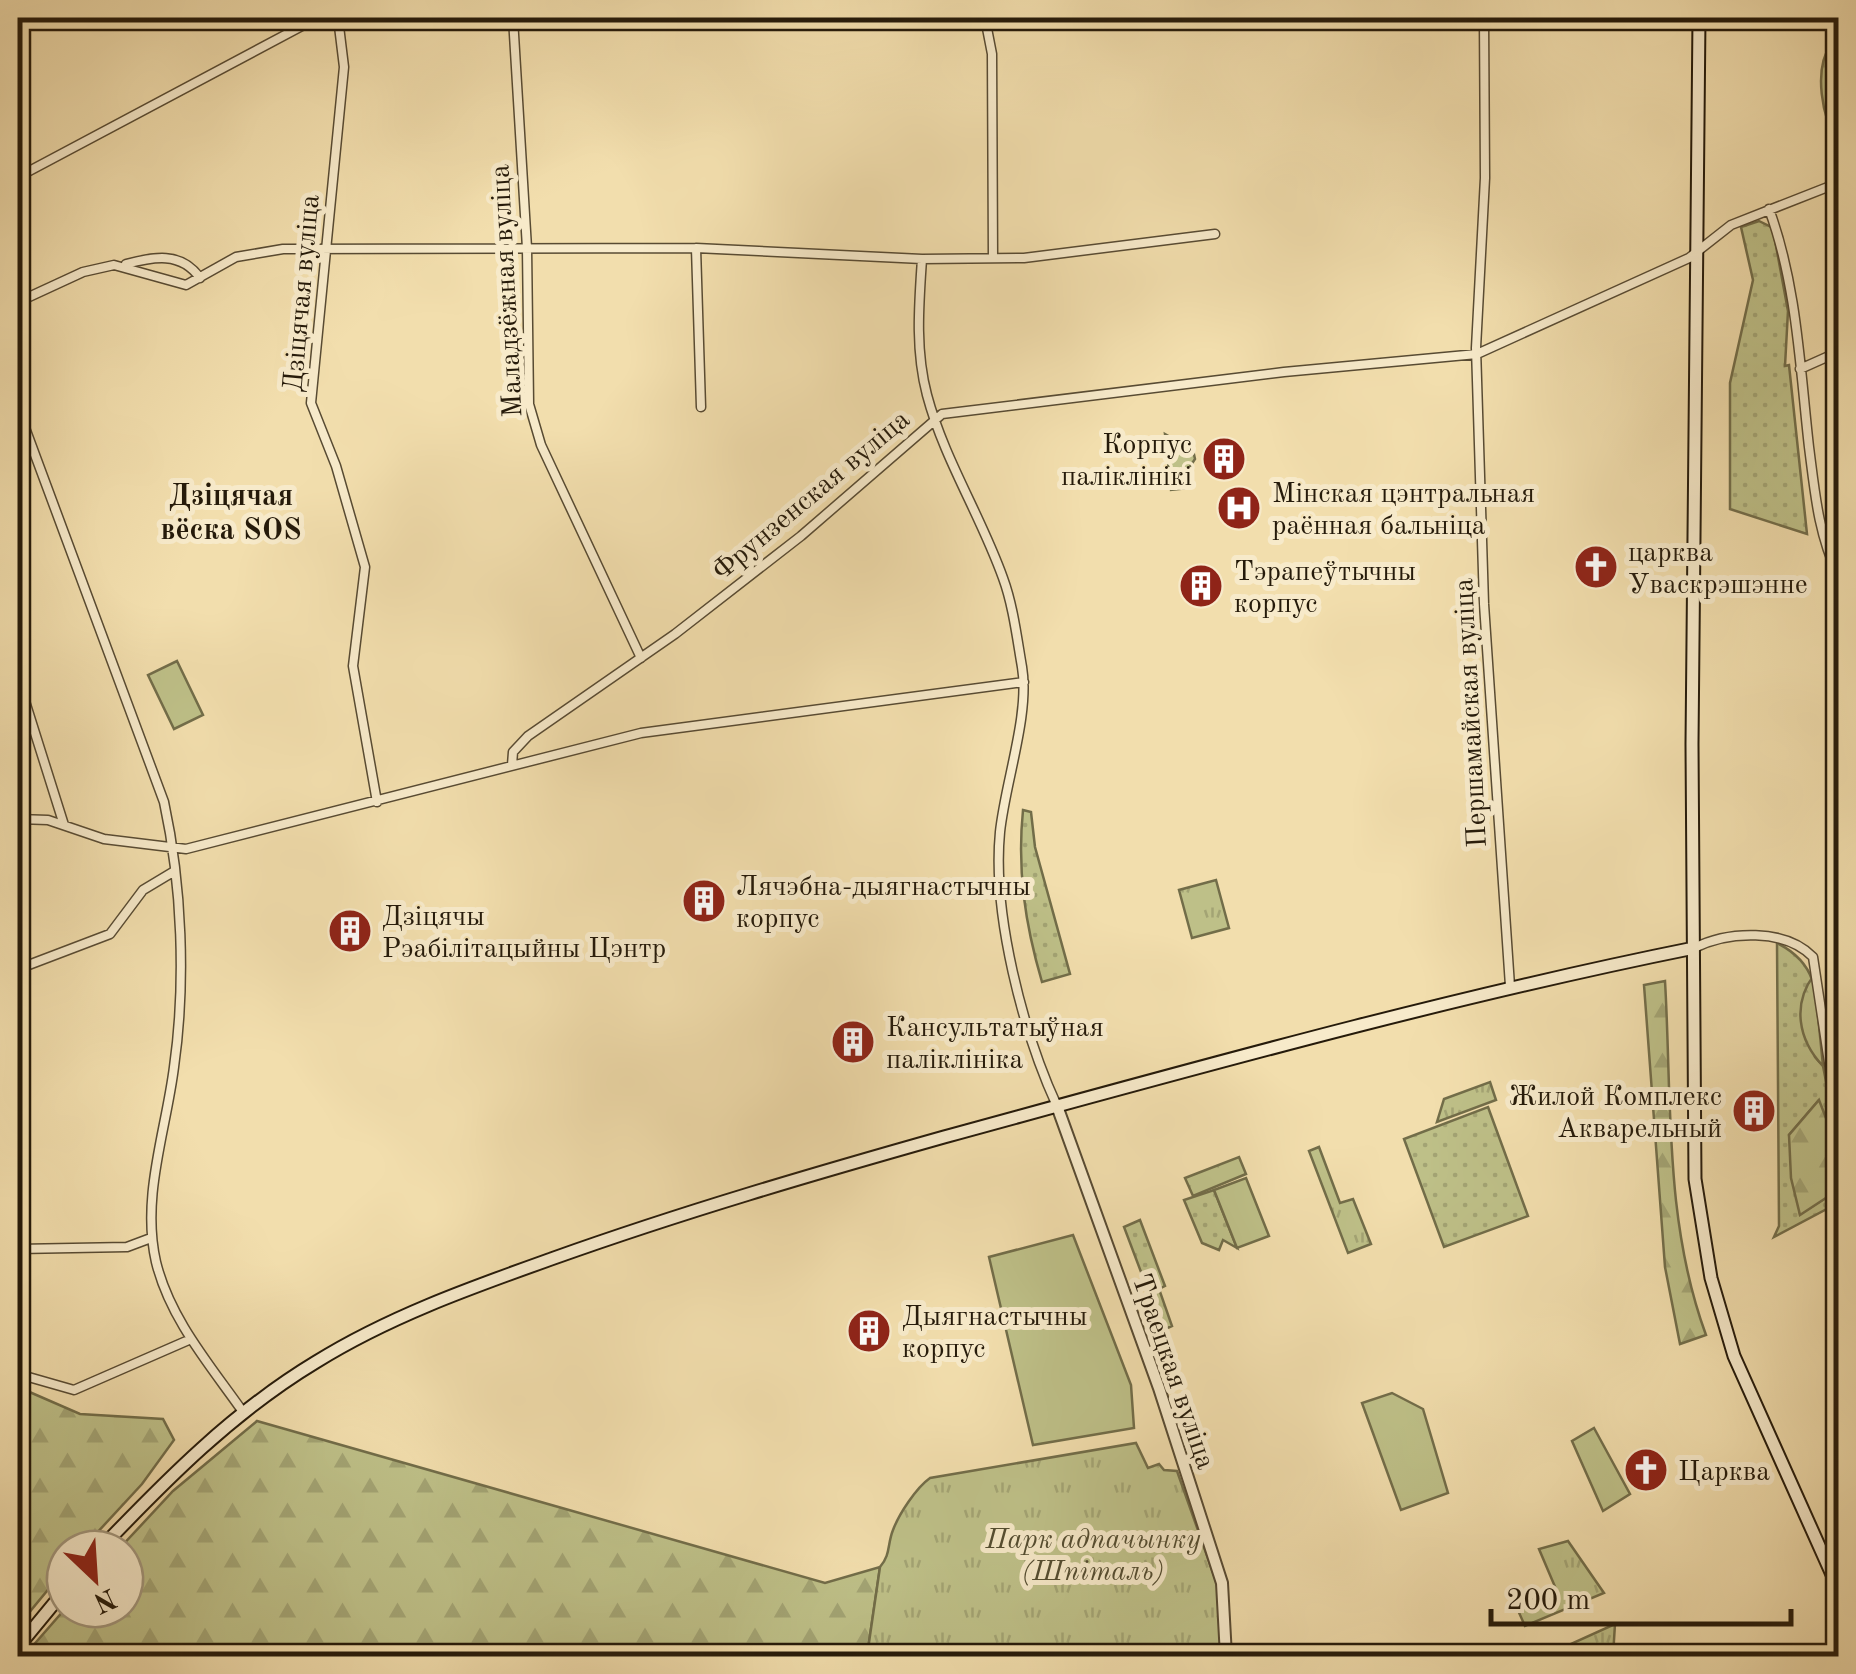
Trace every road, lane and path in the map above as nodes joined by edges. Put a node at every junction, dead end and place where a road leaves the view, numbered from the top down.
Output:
1 (317, 18) edge
2 (338, 18) edge
3 (513, 18) edge
4 (985, 18) edge
5 (1484, 18) edge
6 (1699, 18) edge
7 (18, 177) edge
8 (1838, 183) edge
9 (1769, 209) junction
10 (1215, 234) dead end
11 (1699, 246) junction
12 (326, 248) junction
13 (526, 248) junction
14 (696, 248) junction
15 (922, 258) junction
16 (993, 258) junction
17 (121, 265) junction
18 (200, 278) junction
19 (18, 302) edge
20 (1838, 352) edge
21 (1477, 354) junction
22 (1800, 369) junction
23 (701, 407) dead end
24 (18, 409) edge
25 (936, 418) junction
26 (1838, 575) edge
27 (641, 658) junction
28 (18, 680) edge
29 (1024, 682) junction
30 (512, 765) junction
31 (377, 802) junction
32 (18, 819) edge
33 (64, 825) junction
34 (171, 850) junction
35 (173, 872) junction
36 (1694, 948) junction
37 (18, 969) edge
38 (1510, 986) junction
39 (1058, 1106) junction
40 (1838, 1122) edge
41 (151, 1238) junction
42 (18, 1248) edge
43 (191, 1339) junction
44 (18, 1374) edge
45 (243, 1412) junction
46 (120, 1529) edge
47 (1838, 1588) edge
48 (45, 1614) edge
49 (18, 1647) edge
50 (1226, 1656) edge

1 - 7 street
2 - 12 street, Дзіцячая вуліца
3 - 13 street, Маладзёжная вуліца
4 - 16 street
5 - 21 street, Першамайская вуліца
6 - 11 main road
8 - 9 street, Фрунзенская вуліца
9 - 11 street, Фрунзенская вуліца
9 - 22 street
10 - 16 street
11 - 21 street, Фрунзенская вуліца
11 - 36 main road
12 - 13 street
12 - 18 street
12 - 31 street, Дзіцячая вуліца
13 - 14 street
13 - 27 street, Маладзёжная вуліца
14 - 15 street
14 - 23 street
15 - 16 street
15 - 25 street
17 - 18 street
17 - 18 street
17 - 19 street
20 - 22 street
21 - 25 street, Фрунзенская вуліца
21 - 38 street, Першамайская вуліца
22 - 26 street
24 - 34 street
25 - 27 street, Фрунзенская вуліца
25 - 29 street
27 - 30 street, Фрунзенская вуліца
28 - 33 street
29 - 30 street
29 - 39 street
30 - 31 street
31 - 34 street
32 - 33 street
33 - 34 street
34 - 35 street
35 - 37 street
35 - 41 street
36 - 38 main road
36 - 40 street
36 - 47 main road
38 - 39 main road
39 - 45 main road
39 - 50 street, Траецкая вуліца
41 - 42 street
41 - 43 street
43 - 44 street
43 - 45 street
45 - 46 main road
48 - 49 main road

